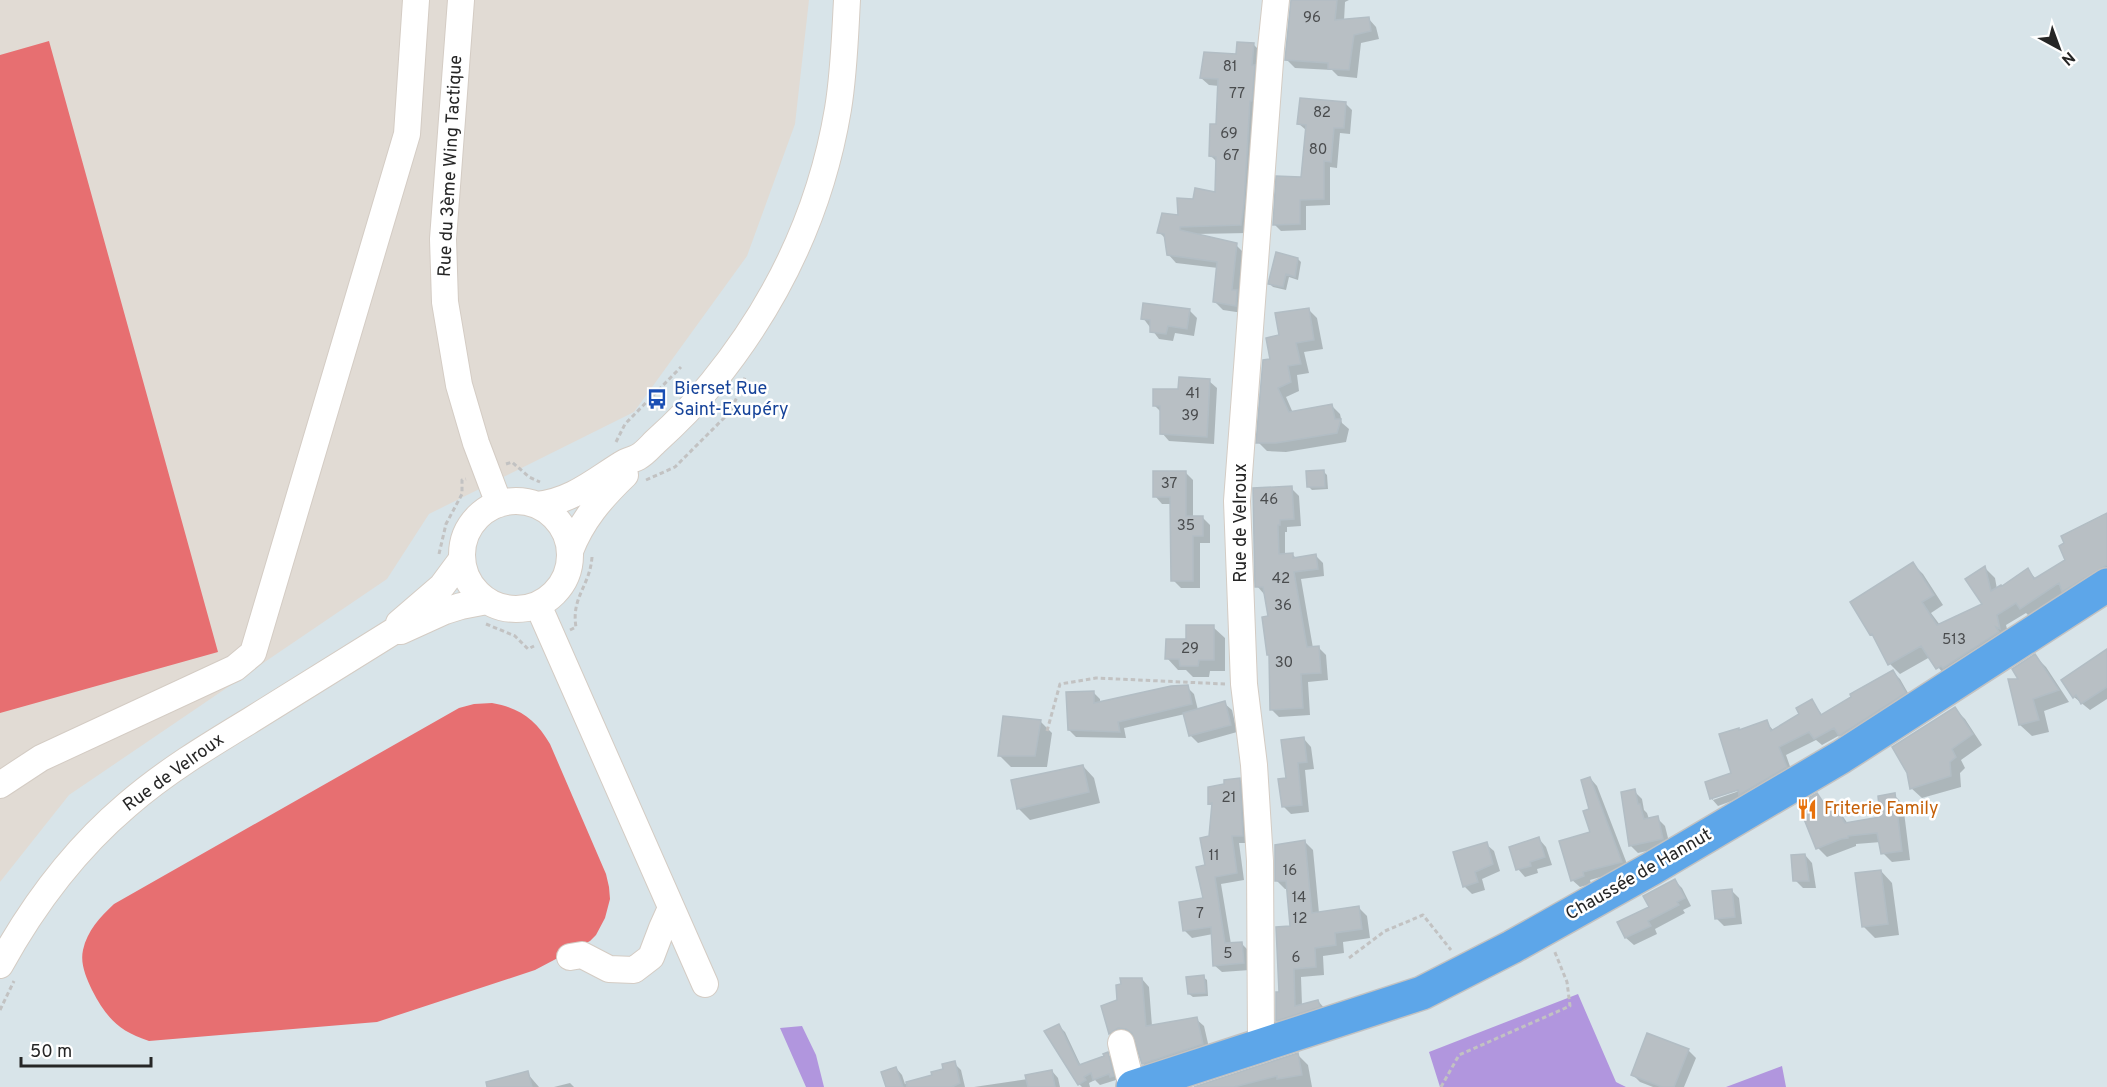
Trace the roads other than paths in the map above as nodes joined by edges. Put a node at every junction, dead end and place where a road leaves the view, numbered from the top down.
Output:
1 (416, 0) edge
2 (460, 0) edge
3 (847, 0) edge
4 (1276, 0) edge
5 (626, 451) junction
6 (540, 494) junction
7 (499, 504) junction
8 (570, 551) junction
9 (449, 559) junction
10 (2107, 585) edge
11 (538, 605) junction
12 (482, 612) junction
13 (394, 631) junction
14 (0, 785) edge
15 (671, 908) junction
16 (570, 957) dead end
17 (8, 971) edge
18 (705, 984) dead end
19 (1121, 1043) dead end
20 (1261, 1046) junction
21 (1147, 1085) edge

1 - 14 street
2 - 7 street, Rue du 3ème Wing Tactique
3 - 5 street
4 - 20 street, Rue de Velroux
5 - 6 street
5 - 8 street
6 - 7 street
6 - 8 street
7 - 9 street
8 - 11 street
9 - 12 street
9 - 13 street, Rue de Velroux
10 - 20 main road, Chaussée de Hannut
11 - 12 street
11 - 15 street
12 - 13 street, Rue de Velroux
13 - 17 street, Rue de Velroux
15 - 16 street
15 - 18 street
19 - 21 street
20 - 21 main road, Chaussée de Hannut

